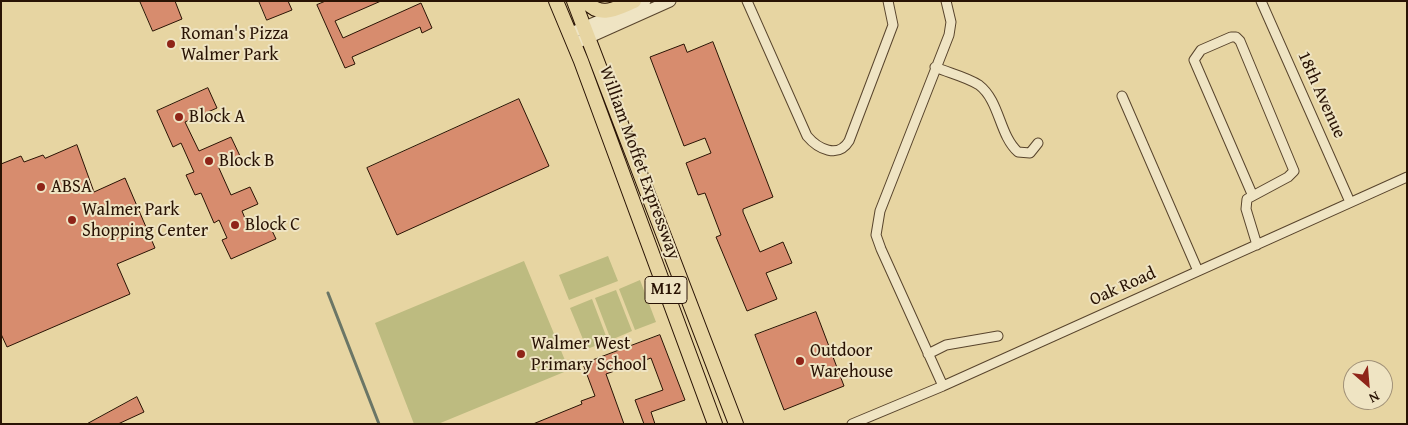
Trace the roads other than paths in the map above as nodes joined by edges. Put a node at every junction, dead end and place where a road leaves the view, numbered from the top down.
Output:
1 (556, 1) edge
2 (574, 1) edge
3 (586, 1) edge
4 (634, 1) edge
5 (645, 1) edge
6 (670, 1) edge
7 (747, 1) edge
8 (946, 1) edge
9 (1261, 1) edge
10 (889, 2) edge
11 (586, 33) junction
12 (572, 39) junction
13 (935, 68) junction
14 (1122, 96) dead end
15 (1038, 143) dead end
16 (1407, 177) edge
17 (1252, 194) junction
18 (1350, 202) junction
19 (1257, 245) junction
20 (1198, 271) junction
21 (998, 336) dead end
22 (928, 354) junction
23 (943, 386) junction
24 (716, 424) edge
25 (736, 424) edge
26 (852, 424) edge

1 - 12 main road, William Moffet Expressway / M12
2 - 11 main road, M12
3 - 4 main road
5 - 11 street
6 - 11 street
7 - 10 street
8 - 13 street
9 - 18 street, 18th Avenue
11 - 12 street
11 - 25 main road, William Moffet Expressway / M12
12 - 24 main road, William Moffet Expressway / M12
13 - 15 street
13 - 22 street
14 - 20 street
16 - 18 street, Oak Road
17 - 17 street
17 - 19 street
18 - 19 street, Oak Road
19 - 20 street, Oak Road
20 - 23 street, Oak Road
21 - 22 street
22 - 23 street
23 - 26 street, Oak Road

